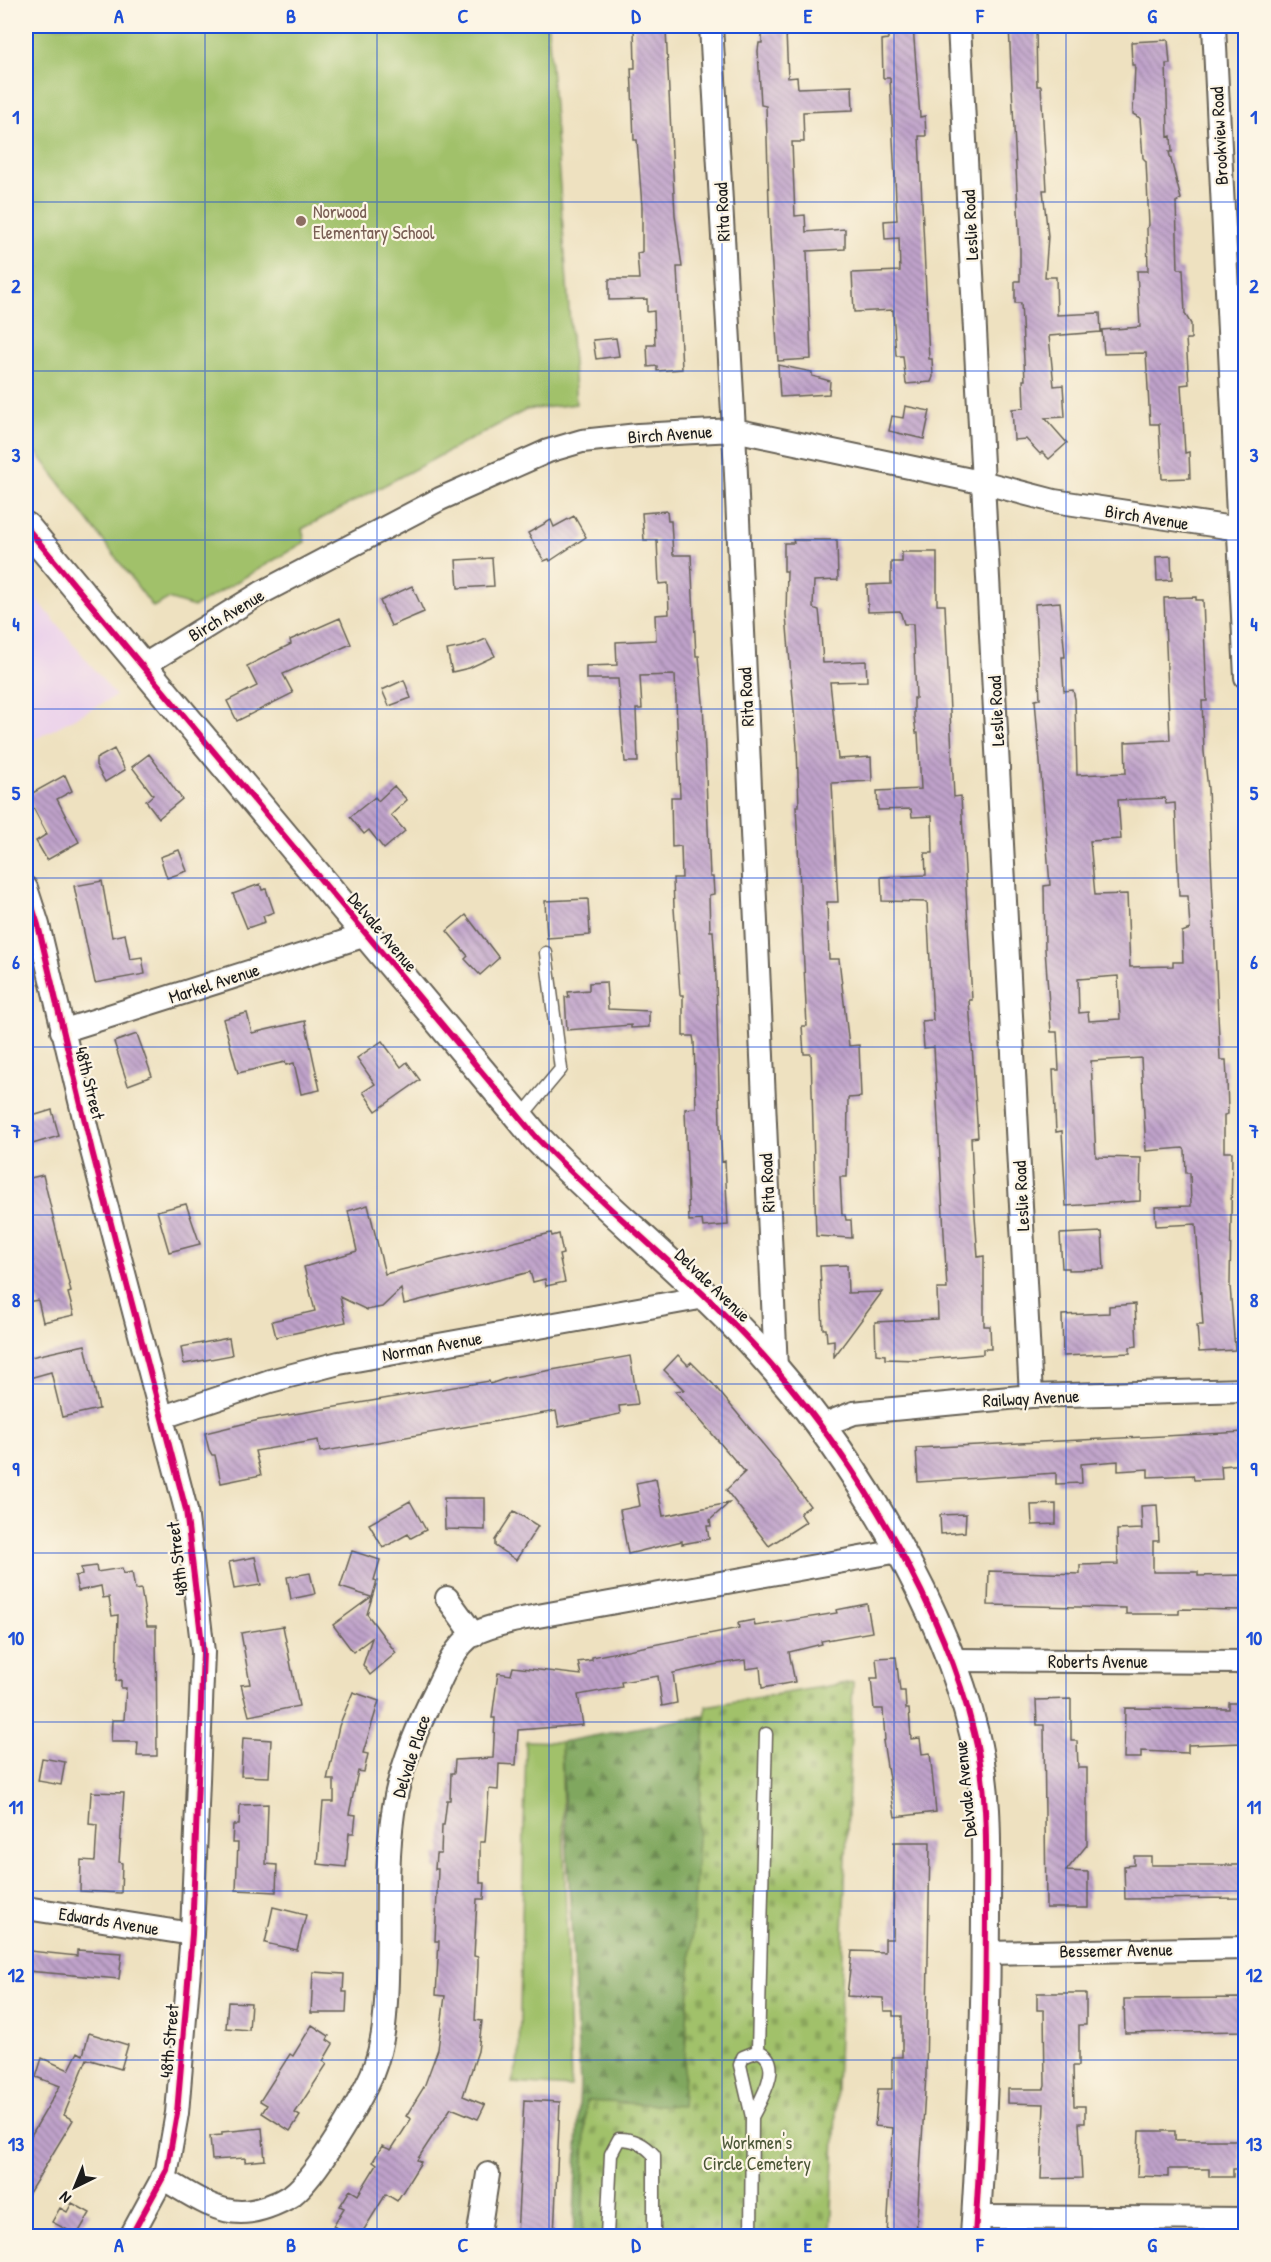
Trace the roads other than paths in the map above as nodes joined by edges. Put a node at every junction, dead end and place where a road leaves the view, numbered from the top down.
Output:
1 (711, 26) edge
2 (959, 26) edge
3 (1214, 26) edge
4 (734, 430) junction
5 (985, 483) junction
6 (26, 527) edge
7 (1242, 531) edge
8 (141, 667) junction
9 (1245, 677) edge
10 (26, 888) edge
11 (366, 935) junction
12 (546, 953) dead end
13 (62, 1031) junction
14 (520, 1118) junction
15 (705, 1297) junction
16 (776, 1369) junction
17 (1245, 1390) edge
18 (1031, 1396) junction
19 (163, 1417) junction
20 (820, 1426) junction
21 (898, 1551) junction
22 (447, 1598) dead end
23 (474, 1635) junction
24 (951, 1660) junction
25 (1245, 1662) edge
26 (766, 1734) dead end
27 (26, 1908) edge
28 (192, 1934) junction
29 (1245, 1948) edge
30 (986, 1953) junction
31 (758, 2051) junction
32 (752, 2117) junction
33 (488, 2174) dead end
34 (162, 2178) junction
35 (1245, 2219) edge
36 (976, 2227) edge
37 (131, 2236) edge
38 (482, 2236) edge
39 (607, 2236) edge
40 (654, 2236) edge
41 (751, 2236) edge

1 - 4 street, Rita Road
2 - 5 street, Leslie Road
3 - 7 street, Brookview Road
4 - 5 street, Birch Avenue
4 - 8 street, Birch Avenue
4 - 16 street, Rita Road
5 - 7 street, Birch Avenue
5 - 18 street, Leslie Road
6 - 8 street, Delvale Avenue
7 - 9 street, Brookview Road
8 - 11 street, Delvale Avenue
10 - 13 street, 48th Street
11 - 13 street, Markel Avenue
11 - 14 street, Delvale Avenue
12 - 14 lane
13 - 19 street, 48th Street
14 - 15 street, Delvale Avenue
15 - 16 street, Delvale Avenue
15 - 19 street, Norman Avenue
16 - 20 street, Delvale Avenue
17 - 18 street, Railway Avenue
18 - 20 street, Railway Avenue
19 - 28 street, 48th Street
20 - 21 street, Delvale Avenue
21 - 23 street, Delvale Place
21 - 24 street, Delvale Avenue
22 - 23 street
23 - 34 street, Delvale Place
24 - 25 street, Roberts Avenue
24 - 30 street, Delvale Avenue
26 - 31 lane
27 - 28 street, Edwards Avenue
28 - 34 street, 48th Street
29 - 30 street, Bessemer Avenue
30 - 36 street, Delvale Avenue
31 - 32 lane
31 - 32 lane
32 - 41 lane
33 - 38 street
34 - 37 street, 48th Street
35 - 36 street
39 - 40 lane

